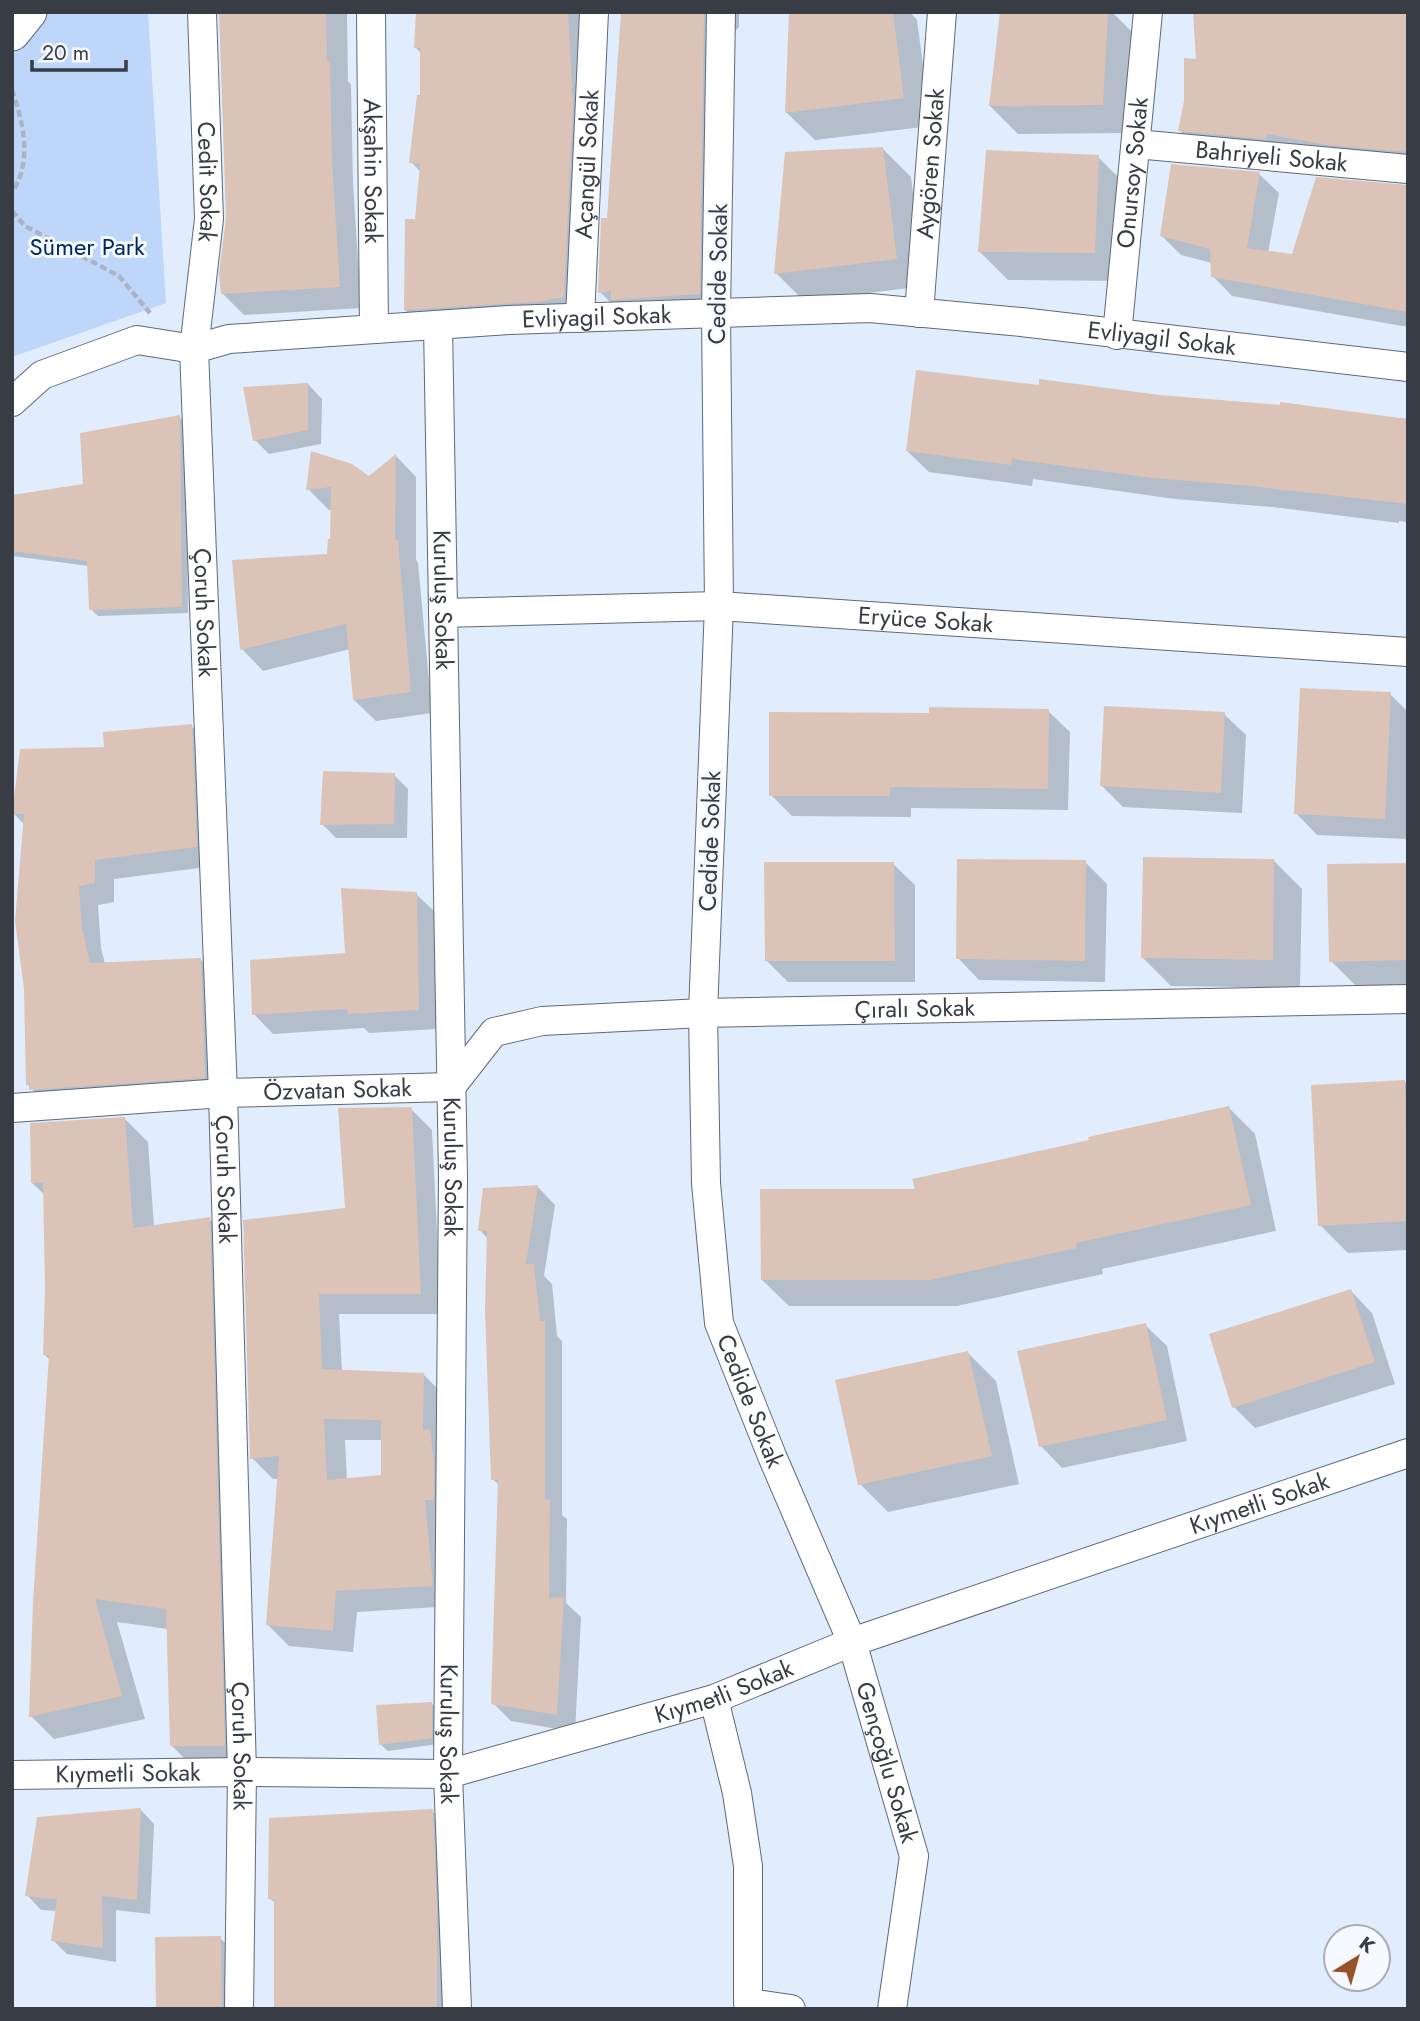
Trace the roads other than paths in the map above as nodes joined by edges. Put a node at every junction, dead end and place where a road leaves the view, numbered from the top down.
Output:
1 (29, 12) edge
2 (202, 12) edge
3 (371, 12) edge
4 (594, 12) edge
5 (722, 12) edge
6 (942, 12) edge
7 (1148, 12) edge
8 (12, 33) edge
9 (1136, 144) junction
10 (1408, 169) edge
11 (716, 313) junction
12 (919, 313) junction
13 (580, 318) junction
14 (438, 325) junction
15 (374, 329) junction
16 (1117, 335) junction
17 (194, 349) junction
18 (1408, 367) edge
19 (12, 402) edge
20 (719, 606) junction
21 (443, 613) junction
22 (1408, 652) edge
23 (1408, 999) edge
24 (703, 1013) junction
25 (451, 1087) junction
26 (223, 1093) junction
27 (12, 1108) edge
28 (1408, 1453) edge
29 (852, 1643) junction
30 (715, 1699) junction
31 (242, 1772) junction
32 (12, 1774) edge
33 (448, 1774) junction
34 (747, 2006) edge
35 (239, 2009) edge
36 (457, 2009) edge
37 (791, 2009) edge
38 (892, 2009) edge

1 - 8 street
2 - 17 street, Cedit Sokak
3 - 15 street, Akşahin Sokak
4 - 13 street, Açangül Sokak
5 - 11 street, Cedide Sokak
6 - 12 street, Aygören Sokak
7 - 9 street, Onursoy Sokak
9 - 10 street, Bahriyeli Sokak
9 - 16 street, Onursoy Sokak
11 - 12 street, Evliyagil Sokak
11 - 13 street, Evliyagil Sokak
11 - 20 street, Cedide Sokak
12 - 16 street, Evliyagil Sokak
13 - 14 street, Evliyagil Sokak
14 - 15 street, Evliyagil Sokak
14 - 21 street, Kuruluş Sokak
15 - 17 street, Evliyagil Sokak
16 - 18 street, Evliyagil Sokak
17 - 19 street, Evliyagil Sokak
17 - 26 street, Çoruh Sokak
20 - 21 street, Eryüce Sokak
20 - 22 street, Eryüce Sokak
20 - 24 street, Cedide Sokak
21 - 25 street, Kuruluş Sokak
23 - 24 street, Çıralı Sokak
24 - 25 street, Çıralı Sokak
24 - 29 street, Cedide Sokak
25 - 26 street, Özvatan Sokak
25 - 33 street, Kuruluş Sokak
26 - 27 street, Özvatan Sokak
26 - 31 street, Çoruh Sokak
28 - 29 street, Kıymetli Sokak
29 - 30 street, Kıymetli Sokak
29 - 38 street, Gençoğlu Sokak
30 - 33 street, Kıymetli Sokak
30 - 34 street
31 - 32 street, Kıymetli Sokak
31 - 33 street, Kıymetli Sokak
31 - 35 street, Çoruh Sokak
33 - 36 street, Kuruluş Sokak
34 - 37 street

